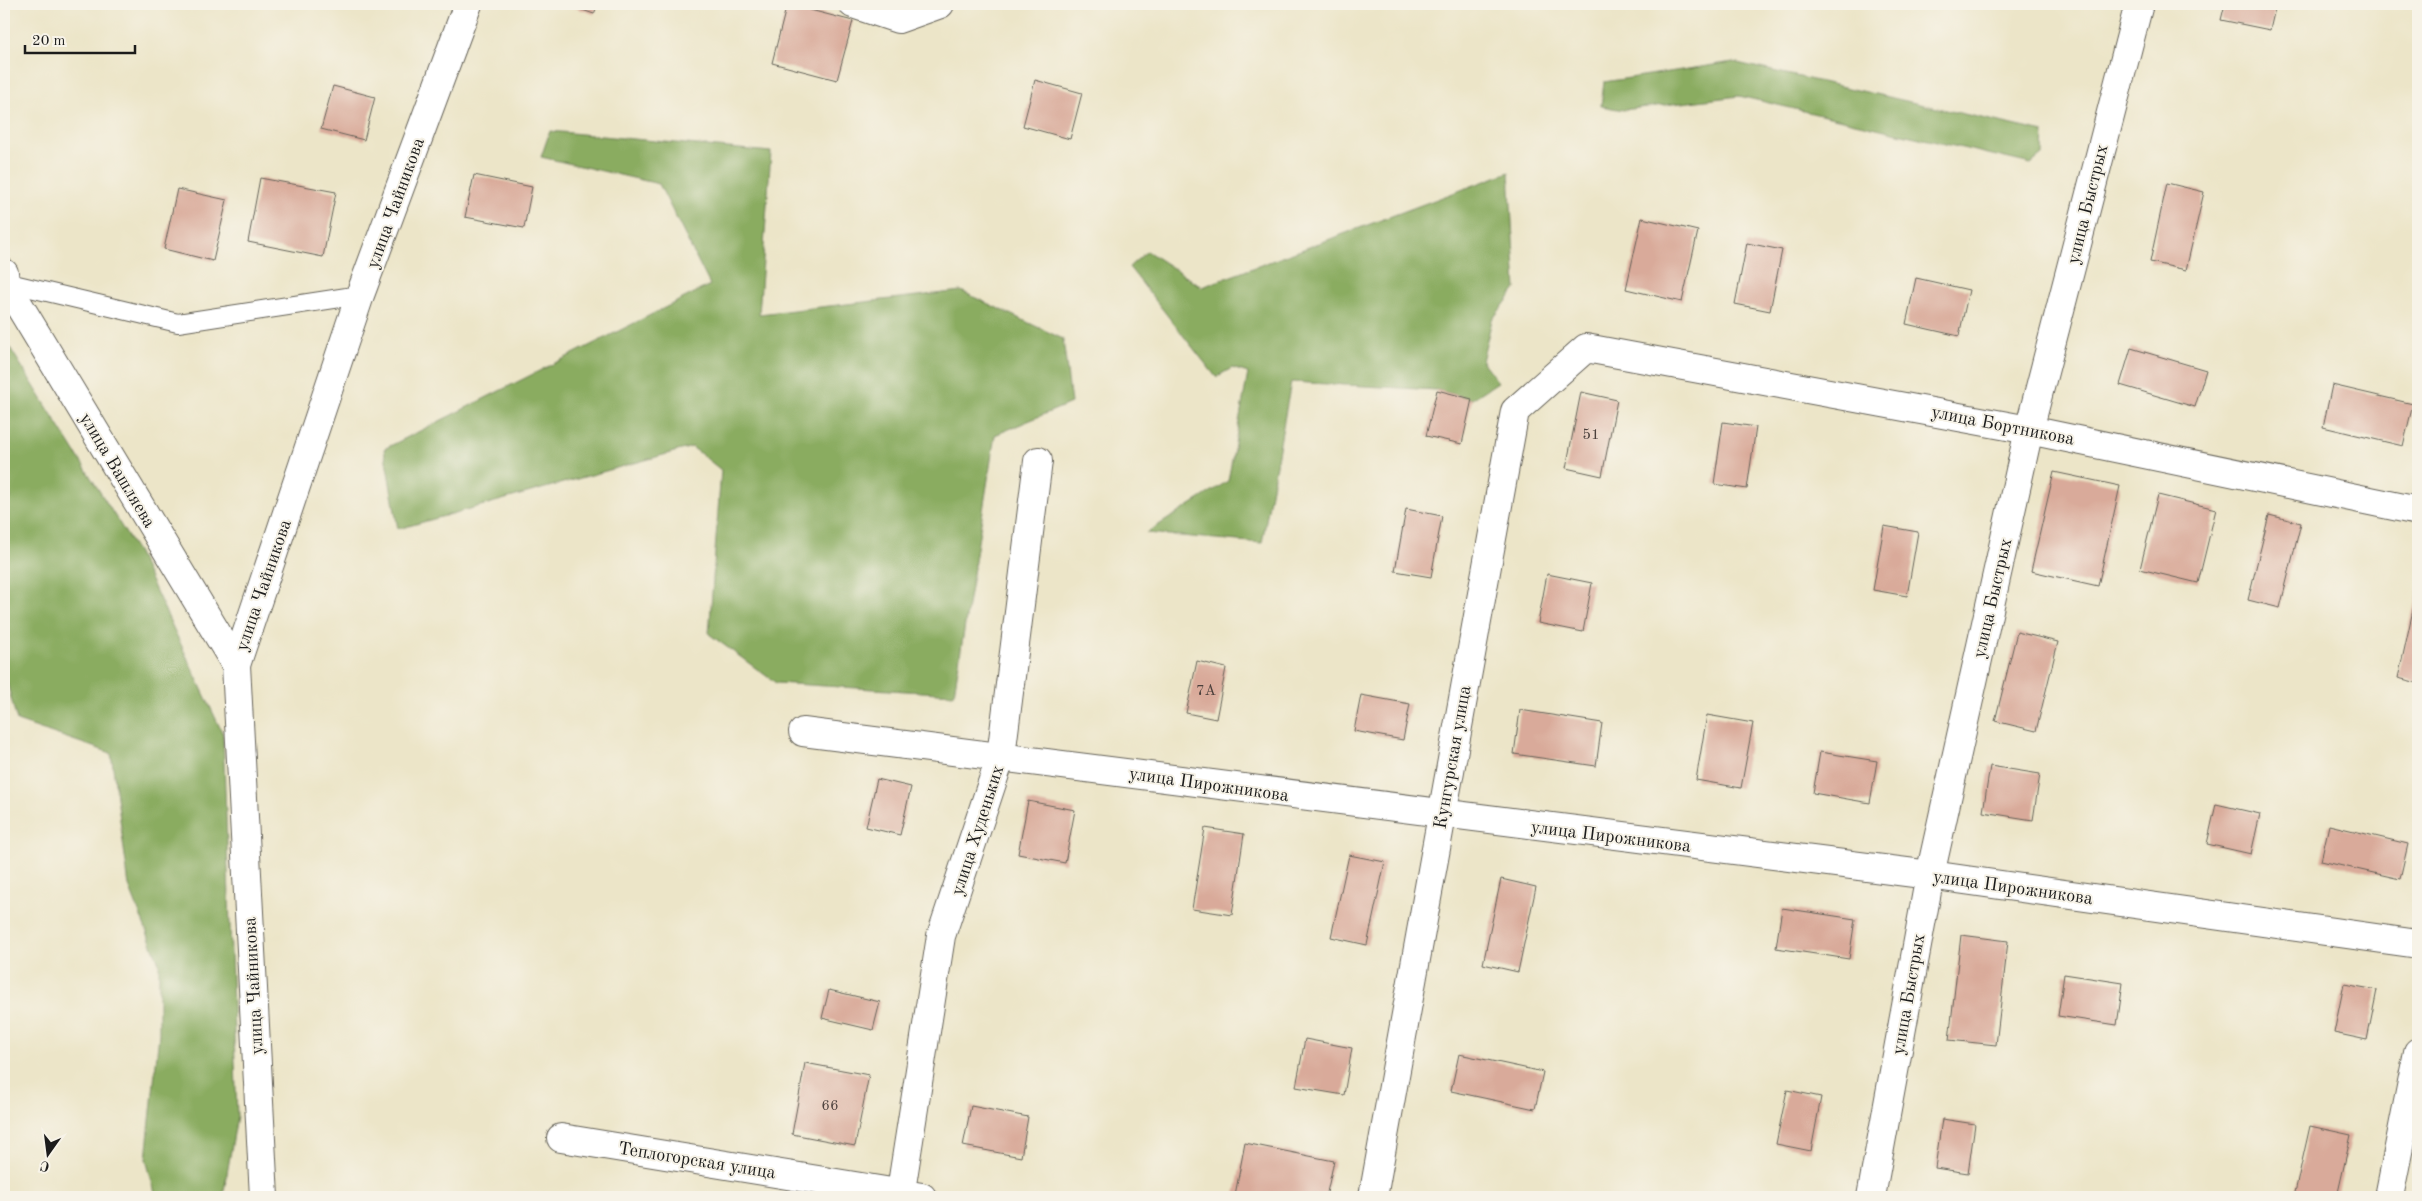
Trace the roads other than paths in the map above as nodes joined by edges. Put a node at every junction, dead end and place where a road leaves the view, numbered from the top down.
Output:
1 (468, 4) edge
2 (853, 4) edge
3 (940, 4) edge
4 (2139, 4) edge
5 (4, 278) edge
6 (360, 295) junction
7 (1586, 348) joint
8 (2029, 430) junction
9 (1038, 461) dead end
10 (2418, 511) edge
11 (236, 665) junction
12 (803, 732) dead end
13 (1001, 756) junction
14 (1442, 815) junction
15 (1930, 875) junction
16 (2418, 944) edge
17 (2418, 1052) edge
18 (561, 1138) dead end
19 (907, 1196) edge
20 (264, 1197) edge
21 (1374, 1197) edge
22 (1872, 1197) edge
23 (2389, 1197) edge

1 - 6 street, улица Чайникова
2 - 3 street
4 - 8 street, улица Быстрых
5 - 6 lane
5 - 11 street, улица Вашляева
6 - 11 street, улица Чайникова
7 - 8 street, улица Бортникова
7 - 14 street, Кунгурская улица
8 - 10 street, улица Бортникова
8 - 15 street, улица Быстрых
9 - 13 street, улица Худеньких
11 - 20 street, улица Чайникова
12 - 13 street, улица Пирожникова
13 - 14 street, улица Пирожникова
13 - 19 street, улица Худеньких
14 - 15 street, улица Пирожникова
14 - 21 street, Кунгурская улица
15 - 16 street, улица Пирожникова
15 - 22 street, улица Быстрых
17 - 23 street
18 - 19 street, Теплогорская улица

